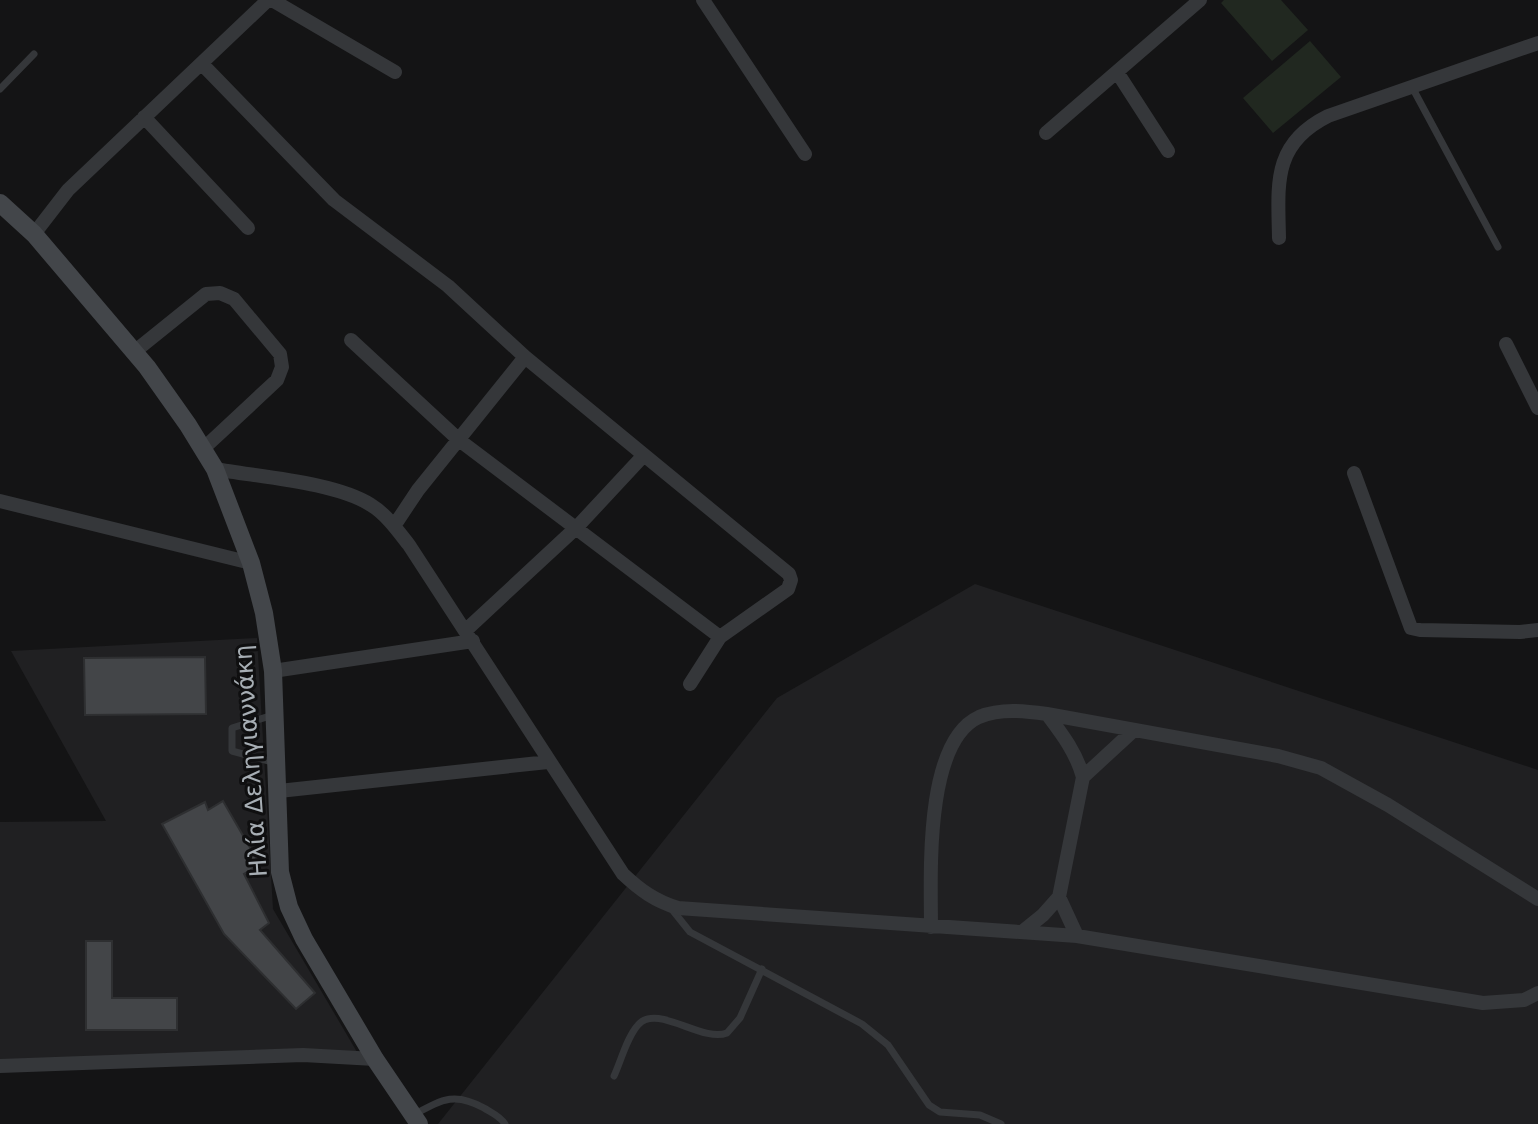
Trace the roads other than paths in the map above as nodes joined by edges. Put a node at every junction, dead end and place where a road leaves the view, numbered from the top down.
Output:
1 (270, 0) edge
2 (703, 0) edge
3 (1200, 0) edge
4 (1538, 43) edge
5 (34, 54) dead end
6 (202, 64) junction
7 (395, 72) dead end
8 (1117, 72) junction
9 (1412, 87) junction
10 (0, 89) edge
11 (144, 117) junction
12 (1046, 133) dead end
13 (1168, 151) dead end
14 (805, 154) dead end
15 (0, 203) edge
16 (248, 228) dead end
17 (34, 234) junction
18 (1279, 238) dead end
19 (1498, 247) dead end
20 (351, 340) dead end
21 (1506, 344) dead end
22 (134, 352) junction
23 (525, 357) junction
24 (1538, 408) edge
25 (459, 440) junction
26 (204, 448) junction
27 (644, 455) junction
28 (215, 469) junction
29 (1354, 473) dead end
30 (0, 501) edge
31 (394, 526) junction
32 (577, 527) junction
33 (251, 563) junction
34 (1538, 630) edge
35 (469, 636) junction
36 (720, 637) junction
37 (273, 671) junction
38 (690, 684) dead end
39 (275, 714) junction
40 (1047, 714) junction
41 (1134, 730) junction
42 (548, 762) junction
43 (277, 764) junction
44 (1083, 777) junction
45 (279, 791) junction
46 (1059, 897) junction
47 (1538, 899) edge
48 (668, 905) junction
49 (931, 927) junction
50 (1022, 932) junction
51 (1077, 936) junction
52 (762, 969) junction
53 (1538, 993) edge
54 (375, 1059) junction
55 (0, 1066) edge
56 (614, 1076) dead end
57 (416, 1119) edge
58 (505, 1124) edge
59 (1001, 1124) edge

1 - 6 street
1 - 7 street
2 - 14 street
3 - 8 street
4 - 9 street
5 - 10 lane
6 - 11 street
6 - 23 street
8 - 12 street
8 - 13 street
9 - 18 street
9 - 19 lane
11 - 16 street
11 - 17 street
15 - 17 street, Ηλία Δεληγιαννάκη
17 - 22 street, Ηλία Δεληγιαννάκη
20 - 25 street
21 - 24 street
22 - 26 street, Ηλία Δεληγιαννάκη
22 - 26 street
23 - 25 street
23 - 27 street
25 - 31 street
25 - 32 street
26 - 28 street, Ηλία Δεληγιαννάκη
27 - 32 street
27 - 36 street
28 - 31 street
28 - 33 street, Ηλία Δεληγιαννάκη
29 - 34 street
30 - 33 street
31 - 35 street
32 - 35 street
32 - 36 street
33 - 37 street, Ηλία Δεληγιαννάκη
35 - 37 street
35 - 42 street
36 - 38 street
37 - 39 street, Ηλία Δεληγιαννάκη
39 - 43 street, Ηλία Δεληγιαννάκη
39 - 43 lane
40 - 41 street
40 - 44 street
40 - 49 street
41 - 44 street
41 - 47 street
42 - 45 street
42 - 48 street
43 - 45 street, Ηλία Δεληγιαννάκη
44 - 46 street
45 - 54 street, Ηλία Δεληγιαννάκη
46 - 50 street
46 - 51 street
48 - 49 street
48 - 52 lane
49 - 50 street
50 - 51 street
51 - 53 street
52 - 56 lane
52 - 59 lane
54 - 55 street
54 - 57 street, Ηλία Δεληγιαννάκη
57 - 58 lane

